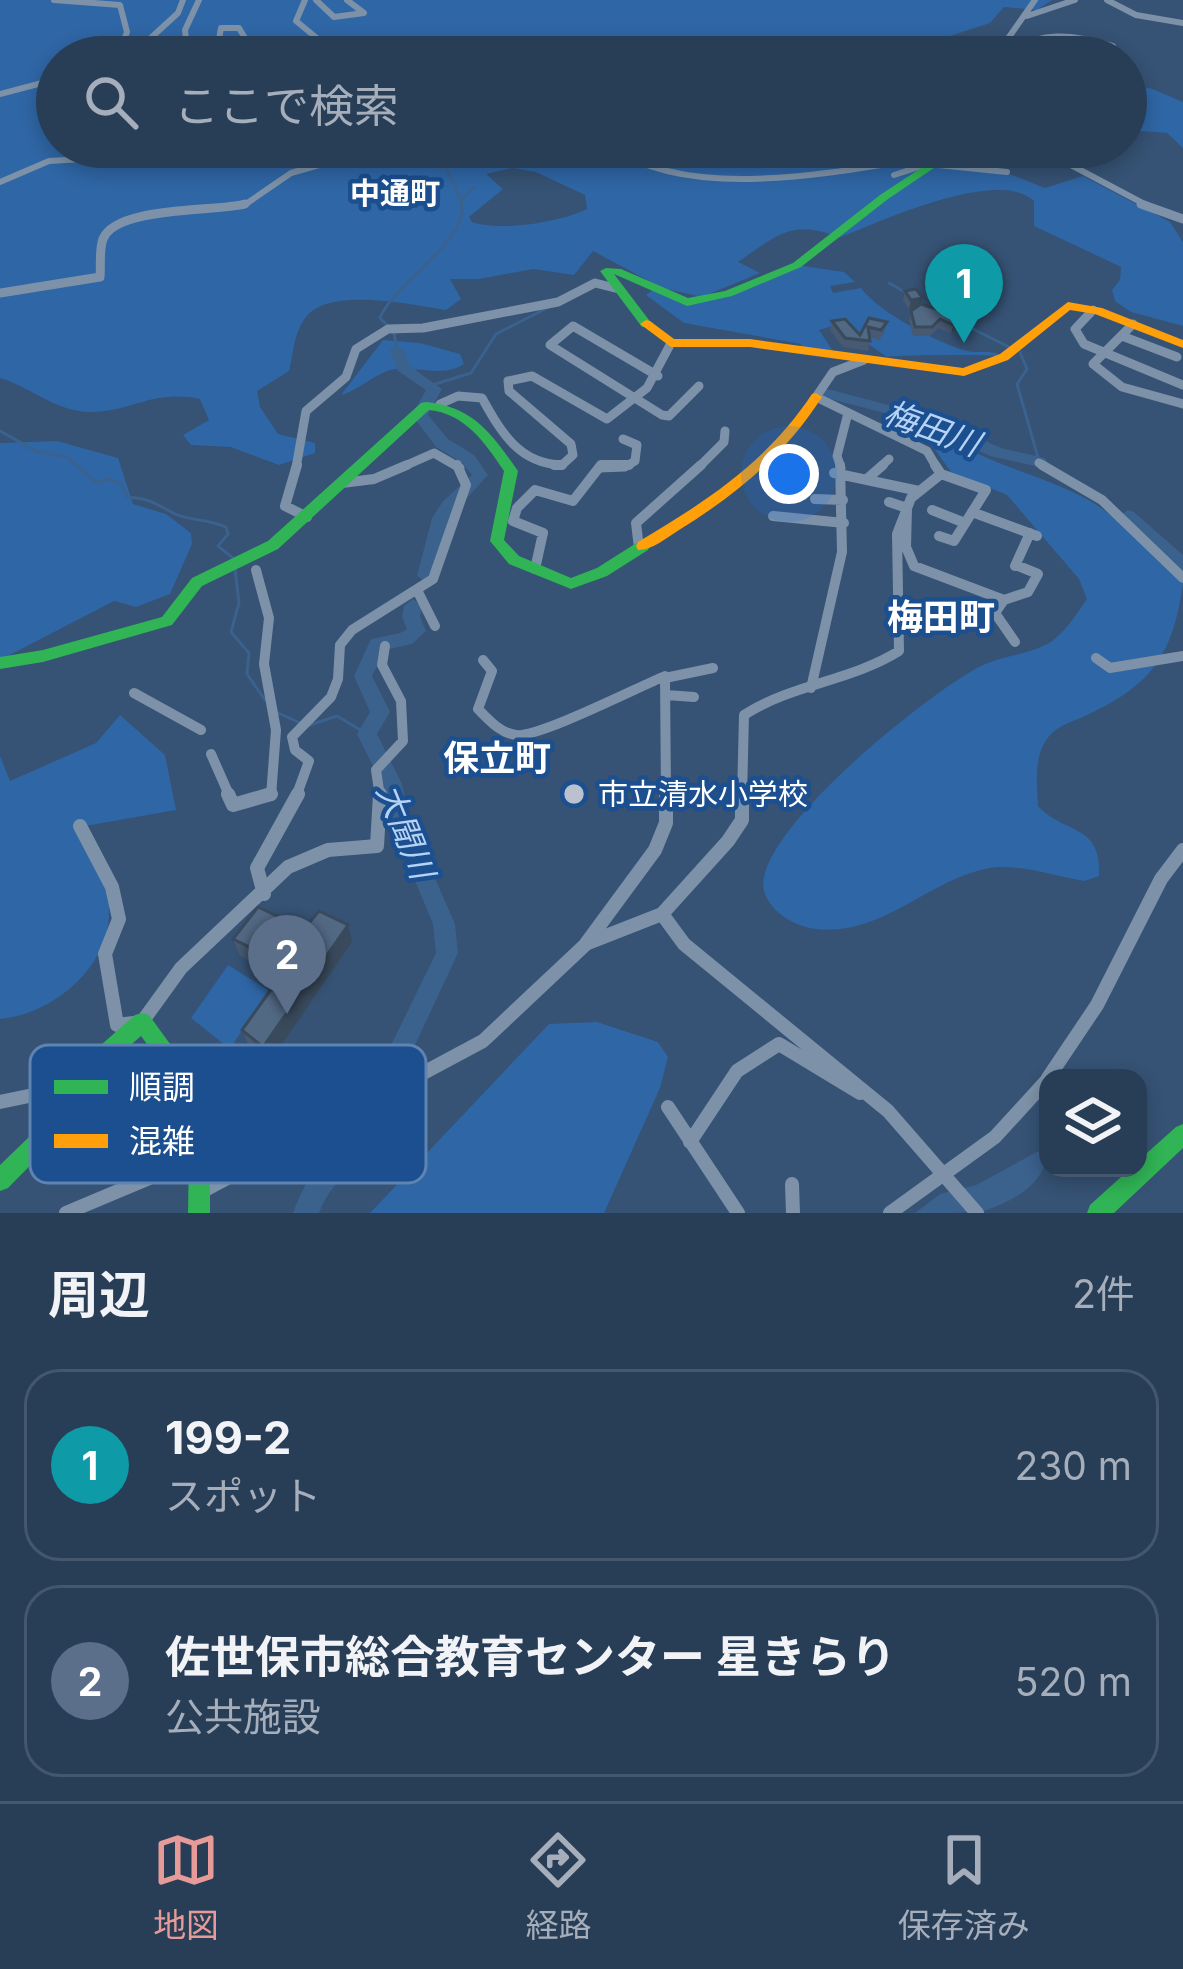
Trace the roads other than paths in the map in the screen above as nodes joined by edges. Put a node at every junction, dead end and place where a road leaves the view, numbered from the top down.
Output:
1 (54, 0) edge
2 (183, 0) edge
3 (199, 0) edge
4 (305, 0) edge
5 (316, 0) edge
6 (347, 0) edge
7 (1035, 0) edge
8 (1075, 0) edge
9 (1107, 0) edge
10 (87, 1) edge
11 (1027, 16) junction
12 (1183, 23) edge
13 (126, 36) edge
14 (153, 36) edge
15 (184, 36) edge
16 (220, 36) edge
17 (244, 36) edge
18 (314, 36) edge
19 (1011, 36) edge
20 (36, 85) edge
21 (0, 94) edge
22 (36, 167) edge
23 (308, 168) edge
24 (653, 168) edge
25 (844, 168) edge
26 (919, 168) edge
27 (928, 168) edge
28 (970, 168) edge
29 (1074, 168) edge
30 (1007, 172) dead end
31 (894, 175) dead end
32 (0, 182) edge
33 (1183, 219) edge
34 (620, 289) junction
35 (0, 293) edge
36 (1093, 310) junction
37 (1128, 330) junction
38 (671, 343) junction
39 (1180, 350) edge
40 (1104, 353) junction
41 (850, 361) junction
42 (658, 376) junction
43 (699, 386) dead end
44 (1183, 386) edge
45 (816, 397) junction
46 (638, 401) junction
47 (1183, 404) edge
48 (428, 407) junction
49 (848, 413) junction
50 (725, 431) dead end
51 (623, 439) dead end
52 (889, 459) dead end
53 (1039, 463) dead end
54 (839, 474) junction
55 (941, 474) junction
56 (868, 478) junction
57 (341, 483) junction
58 (919, 491) junction
59 (815, 499) dead end
60 (843, 500) junction
61 (890, 502) dead end
62 (907, 508) junction
63 (938, 510) dead end
64 (972, 512) junction
65 (773, 516) dead end
66 (307, 517) junction
67 (844, 523) junction
68 (965, 523) junction
69 (939, 536) dead end
70 (954, 541) junction
71 (639, 548) junction
72 (969, 548) dead end
73 (1177, 560) edge
74 (535, 569) junction
75 (256, 570) dead end
76 (1183, 578) edge
77 (418, 592) junction
78 (1004, 600) junction
79 (435, 626) dead end
80 (1015, 642) dead end
81 (385, 646) dead end
82 (1183, 656) edge
83 (1096, 658) dead end
84 (483, 660) dead end
85 (0, 663) edge
86 (713, 668) dead end
87 (665, 678) junction
88 (812, 688) junction
89 (134, 693) dead end
90 (666, 694) junction
91 (694, 697) dead end
92 (201, 730) dead end
93 (211, 754) dead end
94 (80, 826) dead end
95 (1183, 850) edge
96 (264, 894) junction
97 (662, 914) junction
98 (585, 945) junction
99 (142, 1022) junction
100 (120, 1045) edge
101 (159, 1045) edge
102 (1054, 1069) edge
103 (426, 1074) edge
104 (1039, 1091) edge
105 (30, 1096) edge
106 (871, 1097) junction
107 (0, 1102) edge
108 (668, 1107) dead end
109 (1183, 1134) edge
110 (690, 1142) junction
111 (30, 1150) edge
112 (947, 1175) junction
113 (0, 1180) edge
114 (135, 1183) edge
115 (197, 1183) edge
116 (217, 1183) edge
117 (792, 1184) dead end
118 (197, 1193) junction
119 (66, 1213) edge
120 (199, 1213) edge
121 (738, 1213) edge
122 (794, 1213) edge
123 (890, 1213) edge
124 (976, 1213) edge
125 (1098, 1213) edge

1 - 10 street
2 - 14 street
3 - 15 street
4 - 18 street
5 - 6 street
7 - 11 street
8 - 11 street
9 - 12 street
10 - 13 street
11 - 19 street
16 - 17 street
20 - 21 street
22 - 32 street
23 - 35 street
24 - 25 street
26 - 31 street
27 - 34 main road
28 - 30 street
29 - 33 street
34 - 38 main road
34 - 66 street
36 - 37 main road
36 - 40 street
36 - 41 main road
37 - 39 main road
37 - 40 street
38 - 41 main road
38 - 42 street
40 - 44 street
40 - 47 street
41 - 45 street
42 - 46 street
42 - 46 street
43 - 46 street
45 - 49 street
45 - 71 main road
46 - 48 street
48 - 57 main road
48 - 74 main road
49 - 54 street
49 - 55 street
50 - 71 street
51 - 74 street
52 - 56 street
53 - 73 street
54 - 56 street
54 - 60 street
55 - 58 street
55 - 64 street
56 - 58 street
57 - 66 main road
57 - 77 street
58 - 62 street
59 - 60 street
60 - 67 street
61 - 62 street
62 - 78 street
62 - 88 street
63 - 68 street
64 - 68 street
64 - 78 street
65 - 67 street
66 - 85 main road
67 - 88 street
68 - 70 street
69 - 70 street
70 - 72 street
71 - 74 main road
73 - 76 street
75 - 93 street
77 - 79 street
77 - 96 street
78 - 80 street
81 - 96 street
82 - 83 street
84 - 87 street
86 - 87 street
87 - 90 street
88 - 97 street
89 - 92 street
90 - 91 street
90 - 98 street
94 - 99 street
95 - 102 street
96 - 99 street
97 - 98 street
97 - 106 street
98 - 103 street
99 - 100 main road
99 - 101 main road
104 - 112 street
105 - 107 street
106 - 110 street
106 - 112 street
108 - 110 street
109 - 125 main road
110 - 121 street
111 - 113 main road
112 - 123 street
112 - 124 street
114 - 119 street
115 - 118 main road
116 - 118 street
117 - 122 street
118 - 120 main road

